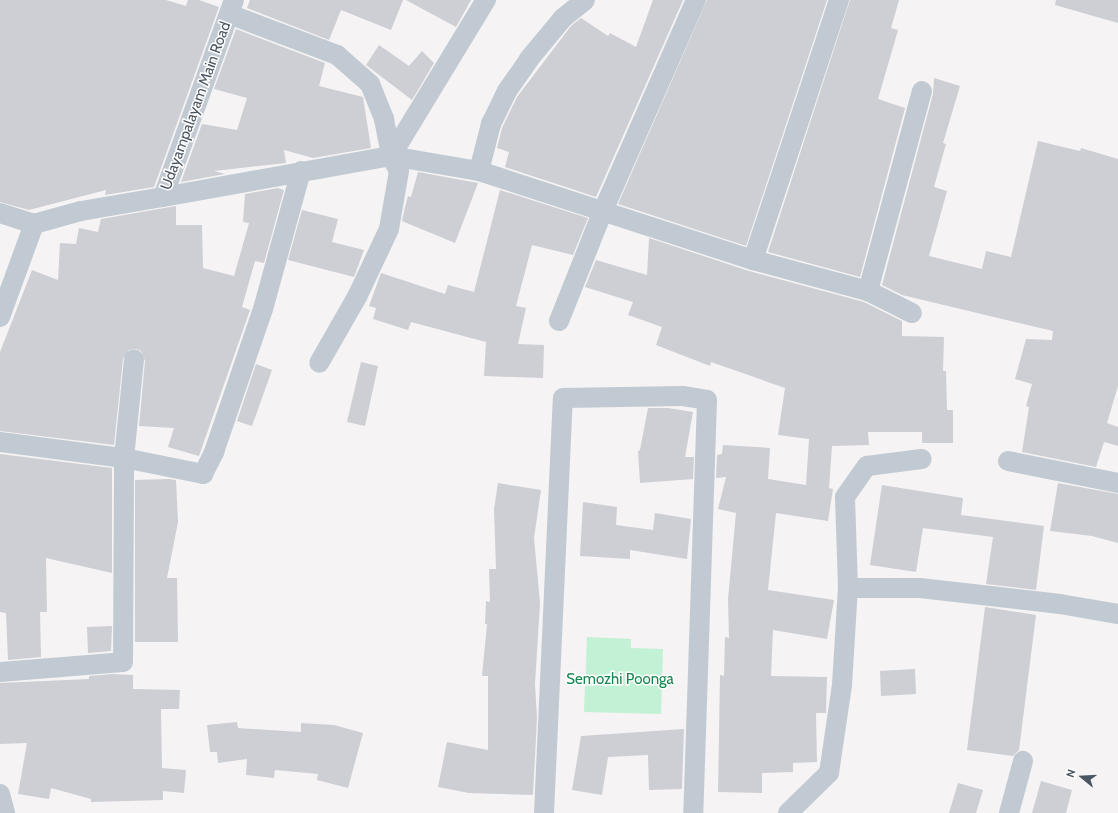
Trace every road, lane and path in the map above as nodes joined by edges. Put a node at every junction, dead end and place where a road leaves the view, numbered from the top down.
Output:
1 (486, 0) edge
2 (585, 0) edge
3 (696, 0) edge
4 (839, 0) edge
5 (227, 5) edge
6 (922, 90) dead end
7 (391, 156) junction
8 (479, 170) junction
9 (301, 172) junction
10 (163, 197) junction
11 (0, 213) edge
12 (602, 213) junction
13 (34, 224) junction
14 (753, 260) junction
15 (868, 291) junction
16 (912, 313) dead end
17 (0, 317) edge
18 (559, 321) dead end
19 (134, 360) dead end
20 (319, 363) dead end
21 (0, 442) edge
22 (124, 458) junction
23 (922, 459) dead end
24 (1008, 461) dead end
25 (1118, 483) edge
26 (848, 588) junction
27 (1118, 614) edge
28 (0, 672) edge
29 (1023, 761) dead end
30 (0, 794) edge
31 (5, 813) edge
32 (544, 813) edge
33 (693, 813) edge
34 (788, 813) edge
35 (1009, 813) edge

1 - 7 street
2 - 8 street
3 - 12 street
4 - 14 street
5 - 7 street
5 - 10 street, Udayampalayam Main Road
6 - 15 street
7 - 8 street
7 - 9 street
7 - 20 street
8 - 12 street
9 - 10 street
9 - 22 street
10 - 13 street, Udayampalayam Main Road
11 - 13 street
12 - 14 street
12 - 18 street
13 - 17 street
14 - 15 street
15 - 16 street
19 - 22 street
21 - 22 street
22 - 28 street
23 - 26 street
24 - 25 street
26 - 27 street
26 - 34 street
29 - 35 street
30 - 31 street
32 - 33 street

